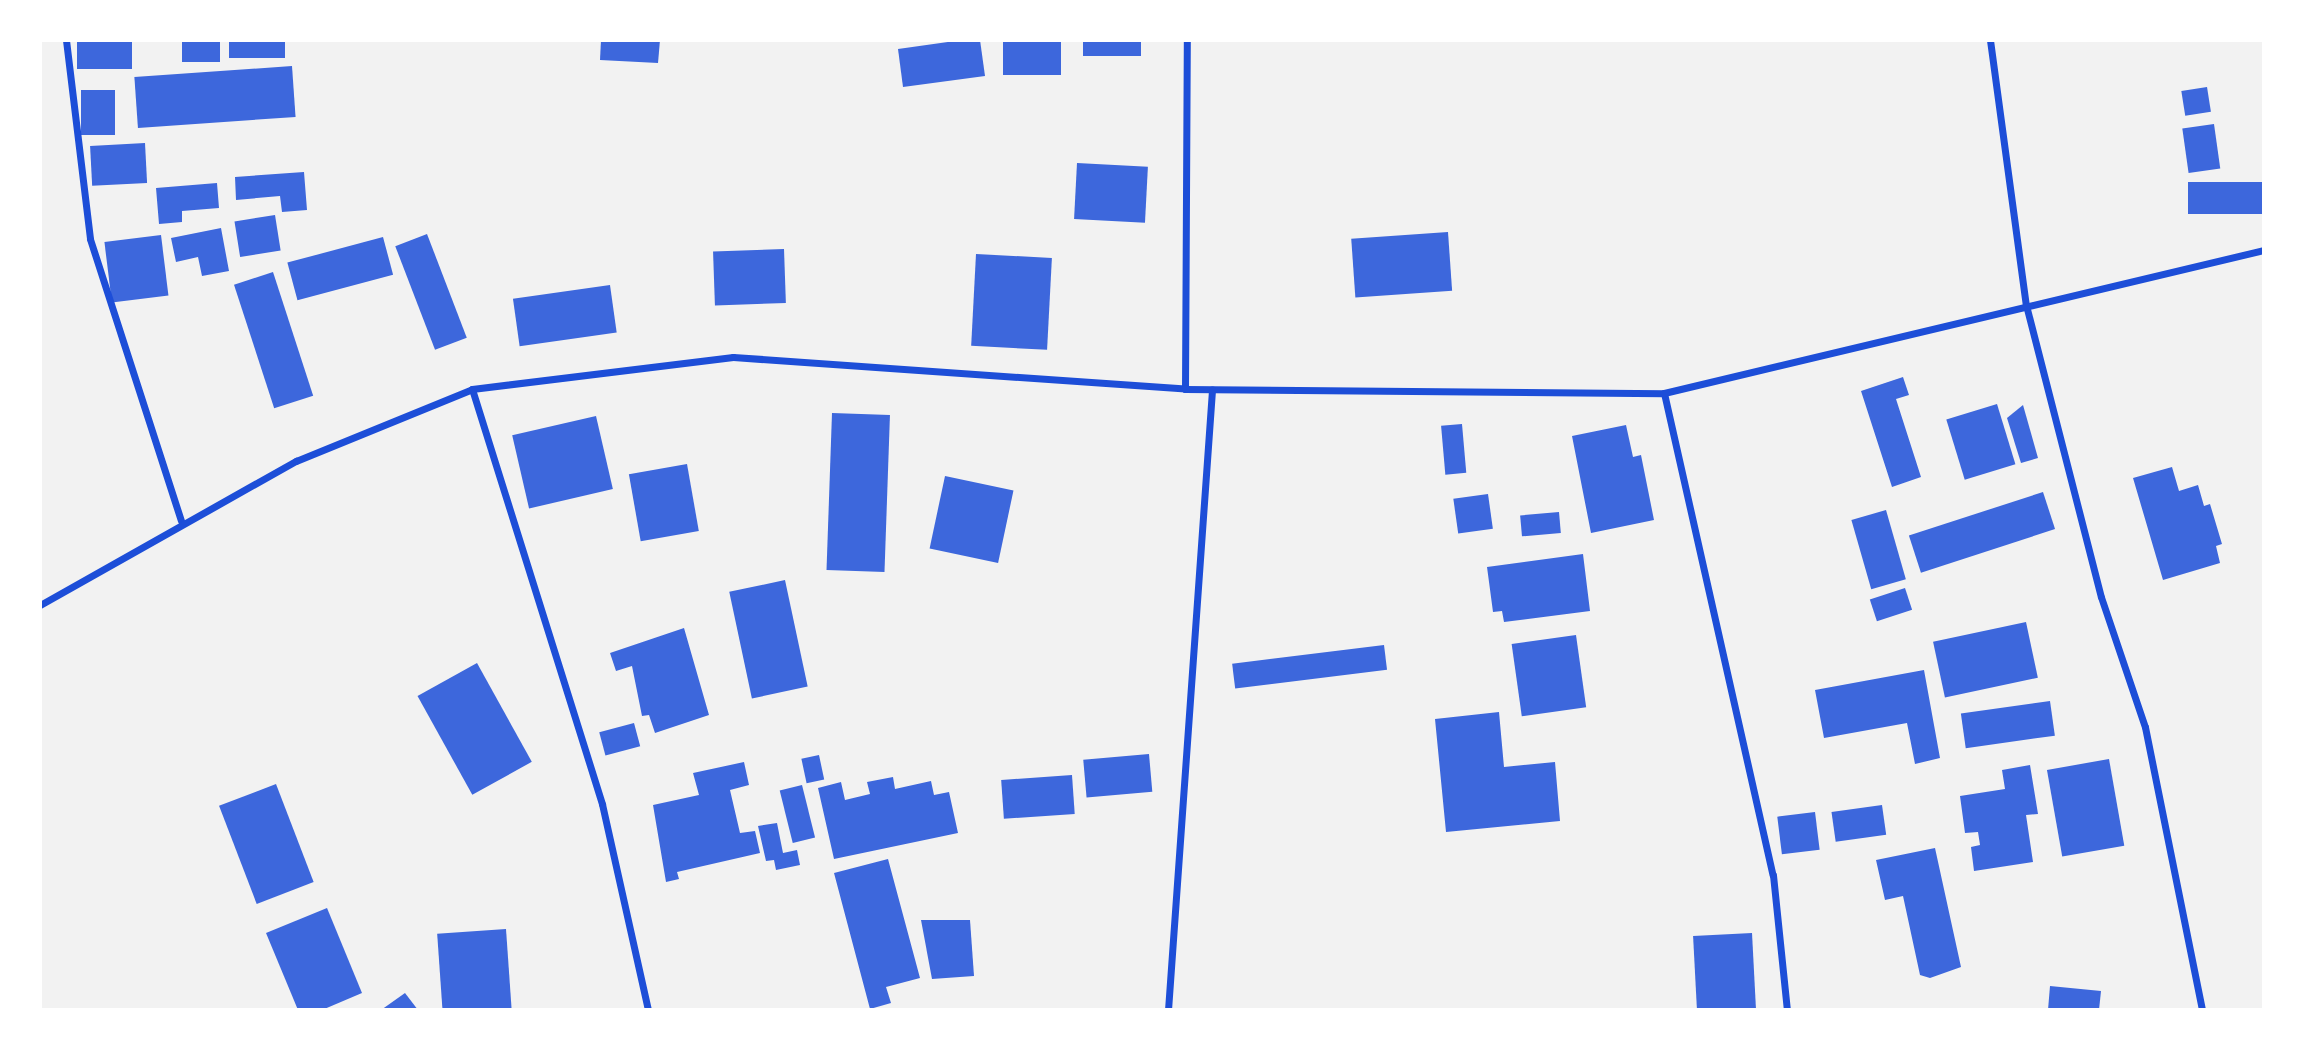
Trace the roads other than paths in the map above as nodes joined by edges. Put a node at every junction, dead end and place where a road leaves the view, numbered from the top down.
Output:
1 (66, 40) edge
2 (1187, 40) edge
3 (1990, 40) edge
4 (2264, 250) edge
5 (2026, 304) junction
6 (472, 389) junction
7 (1185, 389) junction
8 (1212, 390) junction
9 (1664, 393) junction
10 (181, 521) junction
11 (40, 605) edge
12 (648, 1010) edge
13 (1168, 1010) edge
14 (1787, 1010) edge
15 (2202, 1010) edge

1 - 10 street
2 - 7 street
3 - 5 street
4 - 5 street
5 - 9 street
5 - 15 street
6 - 7 street
6 - 10 street
6 - 12 street
7 - 8 street
8 - 9 street
8 - 13 street
9 - 14 street
10 - 11 street

